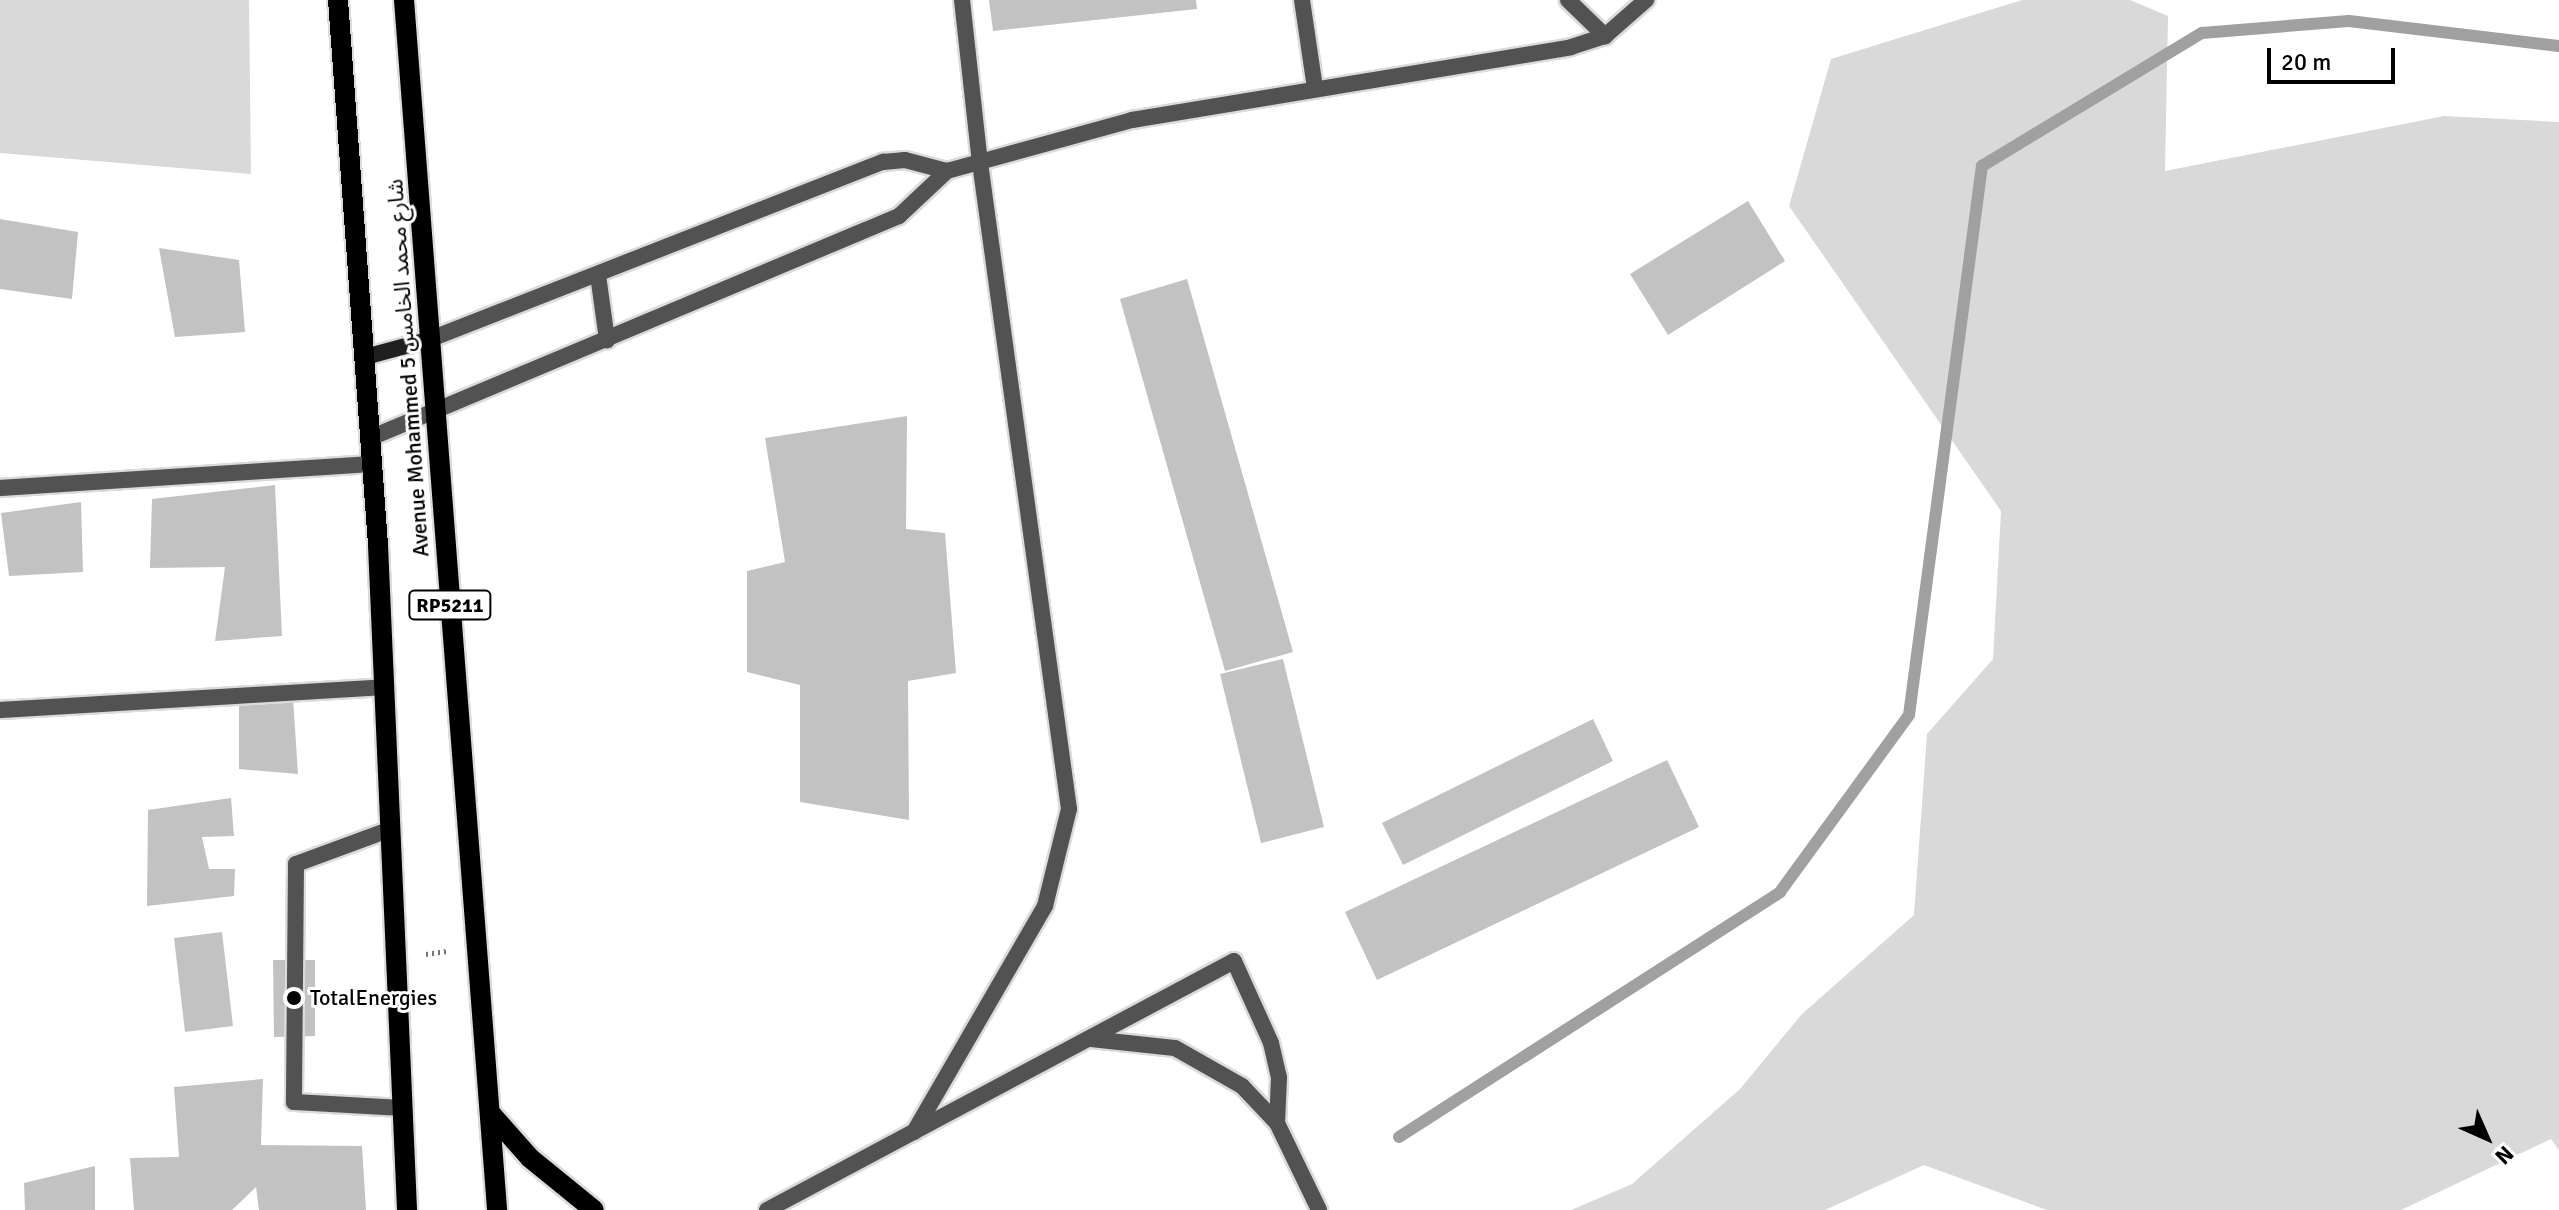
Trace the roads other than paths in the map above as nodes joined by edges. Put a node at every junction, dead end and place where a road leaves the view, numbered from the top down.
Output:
1 (338, 0) edge
2 (404, 0) edge
3 (962, 0) edge
4 (1302, 0) edge
5 (1568, 0) edge
6 (1646, 0) edge
7 (1605, 36) junction
8 (1315, 88) junction
9 (980, 163) junction
10 (947, 171) junction
11 (598, 275) junction
12 (428, 340) junction
13 (607, 340) junction
14 (365, 357) junction
15 (437, 411) junction
16 (370, 438) junction
17 (371, 464) junction
18 (0, 488) edge
19 (385, 687) junction
20 (0, 710) edge
21 (391, 829) junction
22 (1087, 1039) junction
23 (403, 1108) junction
24 (491, 1114) junction
25 (1277, 1123) junction
26 (914, 1132) junction
27 (407, 1210) edge
28 (497, 1210) edge
29 (594, 1210) edge
30 (767, 1210) edge
31 (1319, 1210) edge

1 - 14 main road, Avenue Mohammed 5 شارع محمد الخامس / RP5211
2 - 12 main road, Avenue Mohammed 5 شارع محمد الخامس / RP5211
3 - 9 street
4 - 8 street
5 - 7 street
6 - 7 street
7 - 8 street
8 - 9 street
9 - 10 street
9 - 26 street
10 - 11 street
10 - 13 street
11 - 12 street
11 - 13 street
12 - 14 street
12 - 15 main road, Avenue Mohammed 5 شارع محمد الخامس / RP5211
13 - 15 street
14 - 16 main road, Avenue Mohammed 5 شارع محمد الخامس / RP5211
15 - 16 street
15 - 24 main road, Avenue Mohammed 5 شارع محمد الخامس / RP5211
16 - 17 main road, Avenue Mohammed 5 شارع محمد الخامس / RP5211
17 - 18 street
17 - 19 main road, Avenue Mohammed 5 شارع محمد الخامس / RP5211
19 - 20 street
19 - 21 main road, Avenue Mohammed 5 شارع محمد الخامس / RP5211
21 - 23 main road, Avenue Mohammed 5 شارع محمد الخامس / RP5211
21 - 23 street
22 - 25 street
22 - 25 street
22 - 26 street
23 - 27 main road, Avenue Mohammed 5 شارع محمد الخامس / RP5211
24 - 28 main road, Avenue Mohammed 5 شارع محمد الخامس / RP5211
24 - 29 main road
25 - 31 street
26 - 30 street

